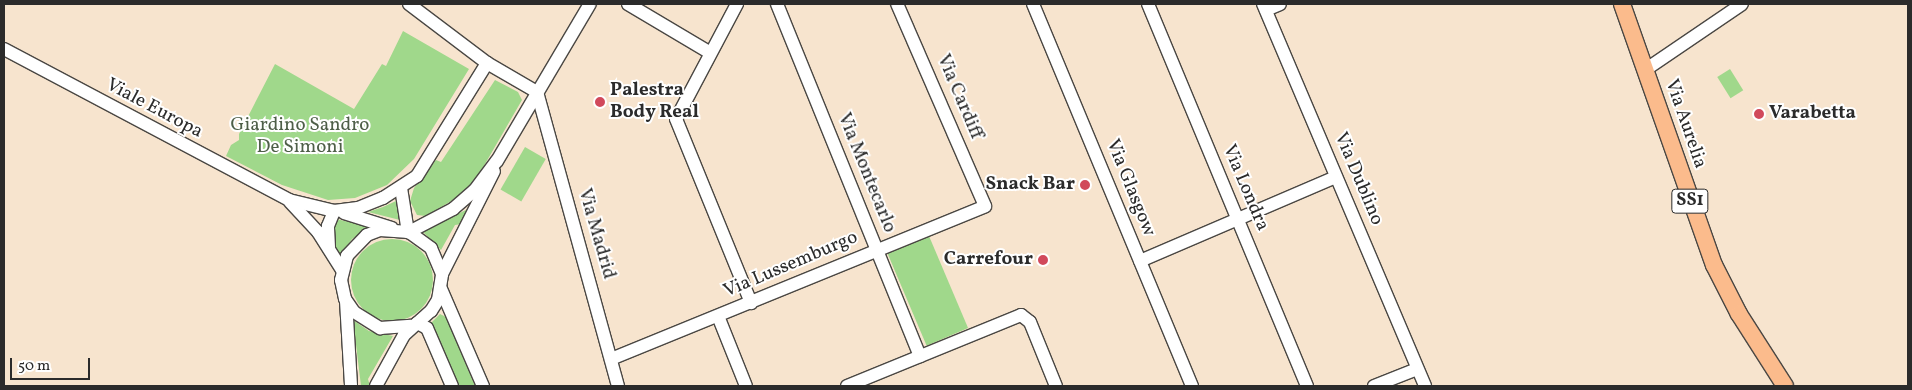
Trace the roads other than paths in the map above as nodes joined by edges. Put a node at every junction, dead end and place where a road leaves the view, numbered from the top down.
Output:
1 (409, 4) edge
2 (590, 4) edge
3 (628, 4) edge
4 (737, 4) edge
5 (776, 4) edge
6 (898, 4) edge
7 (1033, 4) edge
8 (1148, 4) edge
9 (1280, 4) edge
10 (1622, 4) edge
11 (1742, 4) edge
12 (1264, 7) edge
13 (4, 49) edge
14 (709, 52) junction
15 (487, 63) junction
16 (1645, 70) junction
17 (537, 92) junction
18 (497, 161) junction
19 (1336, 176) junction
20 (401, 188) junction
21 (288, 200) junction
22 (985, 206) joint
23 (334, 211) junction
24 (1238, 219) junction
25 (395, 229) junction
26 (408, 232) junction
27 (877, 250) junction
28 (330, 251) junction
29 (1140, 261) junction
30 (342, 270) junction
31 (442, 274) junction
32 (441, 289) junction
33 (346, 299) junction
34 (751, 303) junction
35 (718, 316) junction
36 (414, 324) junction
37 (920, 356) junction
38 (611, 359) junction
39 (1417, 369) junction
40 (351, 386) edge
41 (376, 386) edge
42 (452, 386) edge
43 (482, 386) edge
44 (618, 386) edge
45 (746, 386) edge
46 (848, 386) edge
47 (1056, 386) edge
48 (1192, 386) edge
49 (1307, 386) edge
50 (1374, 386) edge
51 (1425, 386) edge
52 (1785, 386) edge

1 - 15 street
2 - 17 street
3 - 14 street
4 - 14 street
5 - 27 street, Via Montecarlo
6 - 22 street, Via Cardiff
7 - 29 street, Via Glasgow
8 - 24 street, Via Londra
9 - 12 street
10 - 16 main road, Via Aurelia / SS1
11 - 16 street
12 - 19 street, Via Dublino
13 - 21 street, Viale Europa
14 - 34 street
15 - 17 street
15 - 20 street, Viale Europa
16 - 52 main road, Via Aurelia / SS1
17 - 18 street
17 - 38 street, Via Madrid
18 - 26 street
18 - 31 street
19 - 24 street
19 - 39 street, Via Dublino
20 - 23 street, Viale Europa
20 - 26 street
21 - 23 street, Viale Europa
21 - 28 street, Viale Europa
22 - 27 street, Via Lussemburgo
23 - 25 street
23 - 28 street
24 - 29 street
24 - 49 street, Via Londra
25 - 26 street
25 - 30 street
26 - 31 street
27 - 34 street, Via Lussemburgo
27 - 37 street, Via Montecarlo
28 - 30 street, Viale Europa
29 - 48 street, Via Glasgow
30 - 33 street
31 - 32 street
32 - 36 street
32 - 43 street
33 - 36 street
33 - 40 street
34 - 35 street, Via Lussemburgo
35 - 38 street, Via Lussemburgo
35 - 45 street
36 - 41 street
36 - 42 street
37 - 46 street
37 - 47 street
38 - 44 street, Via Madrid
39 - 50 street
39 - 51 street, Via Dublino

